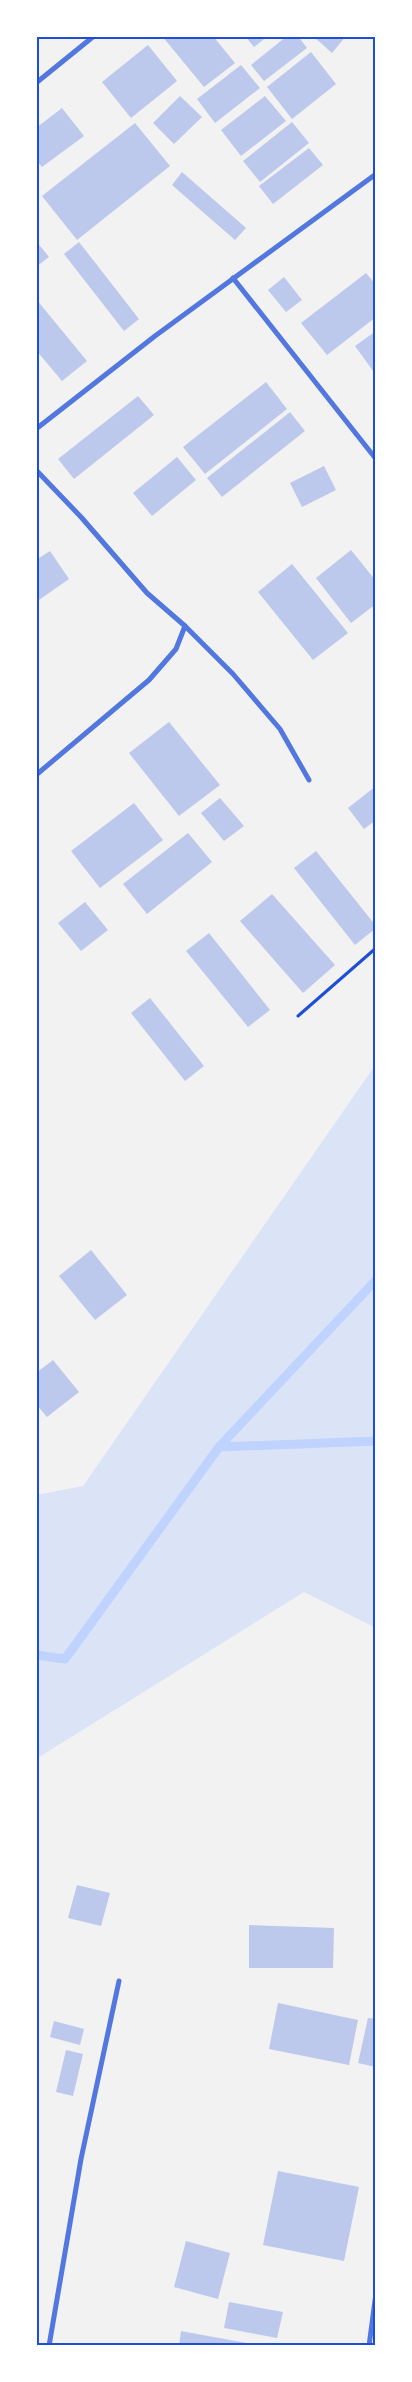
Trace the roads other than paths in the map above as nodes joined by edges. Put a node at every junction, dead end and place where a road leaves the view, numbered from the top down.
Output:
1 (94, 36) edge
2 (36, 83) edge
3 (376, 174) edge
4 (233, 278) junction
5 (36, 430) edge
6 (376, 459) edge
7 (36, 470) edge
8 (185, 626) junction
9 (36, 775) edge
10 (309, 780) dead end
11 (119, 1981) dead end
12 (376, 2293) edge
13 (49, 2346) edge
14 (369, 2346) edge

1 - 2 street
3 - 4 street
4 - 5 street
4 - 6 street
7 - 8 street
8 - 9 street
8 - 10 street
11 - 13 street
12 - 14 street

